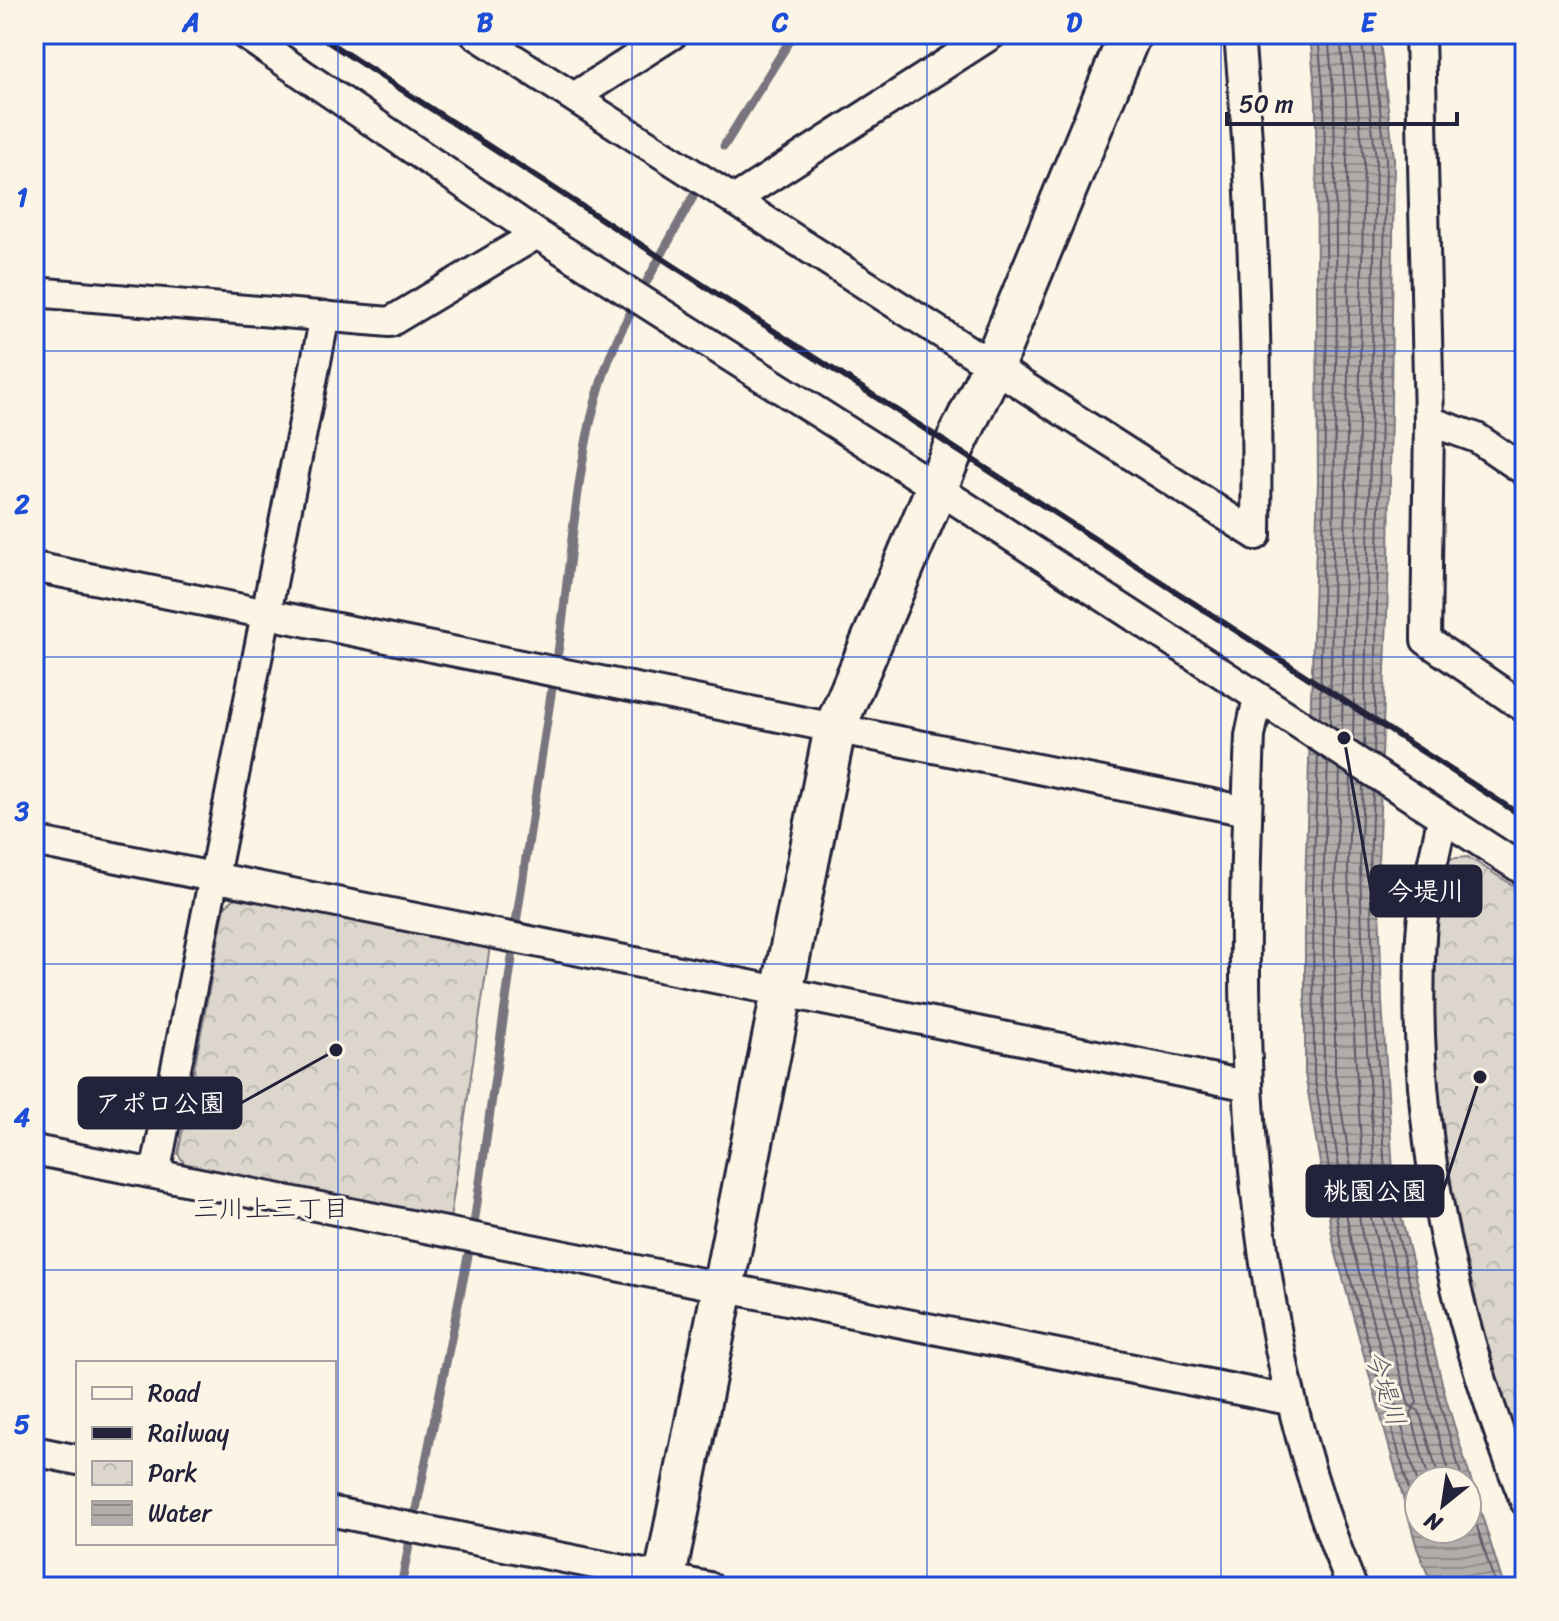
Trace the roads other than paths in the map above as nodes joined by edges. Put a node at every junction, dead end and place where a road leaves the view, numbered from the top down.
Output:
1 (244, 34) edge
2 (475, 34) edge
3 (673, 34) edge
4 (992, 34) edge
5 (1130, 34) edge
6 (1239, 34) edge
7 (1420, 34) edge
8 (574, 97) junction
9 (734, 200) junction
10 (537, 234) junction
11 (34, 292) edge
12 (325, 316) junction
13 (993, 366) junction
14 (1429, 421) junction
15 (1525, 471) edge
16 (937, 488) junction
17 (34, 567) edge
18 (267, 613) junction
19 (1258, 697) junction
20 (1525, 708) edge
21 (835, 728) junction
22 (1247, 811) junction
23 (1442, 818) junction
24 (34, 841) edge
25 (1525, 871) edge
26 (214, 878) junction
27 (782, 992) junction
28 (1245, 1085) junction
29 (34, 1150) edge
30 (155, 1174) junction
31 (723, 1287) junction
32 (1289, 1400) junction
33 (34, 1451) edge
34 (76, 1460) edge
35 (1525, 1501) edge
36 (336, 1512) edge
37 (664, 1582) edge
38 (709, 1587) edge
39 (1352, 1587) edge

1 - 10 street
2 - 8 street
3 - 8 street
4 - 9 street
5 - 13 street
6 - 13 street
7 - 14 street
8 - 9 street
9 - 13 street
10 - 12 street
10 - 16 street
11 - 12 street
12 - 18 street
13 - 16 street
14 - 15 street
14 - 20 street
16 - 19 street
16 - 21 street
17 - 18 street
18 - 21 street
18 - 26 street
19 - 22 street
19 - 23 street
21 - 22 street
21 - 27 street
22 - 28 street
23 - 25 street
23 - 35 street
24 - 26 street
26 - 27 street
26 - 30 street
27 - 28 street
27 - 31 street
28 - 32 street
29 - 30 street
30 - 31 street
31 - 32 street
31 - 37 street
32 - 39 street
33 - 34 street
36 - 37 street
37 - 38 street

